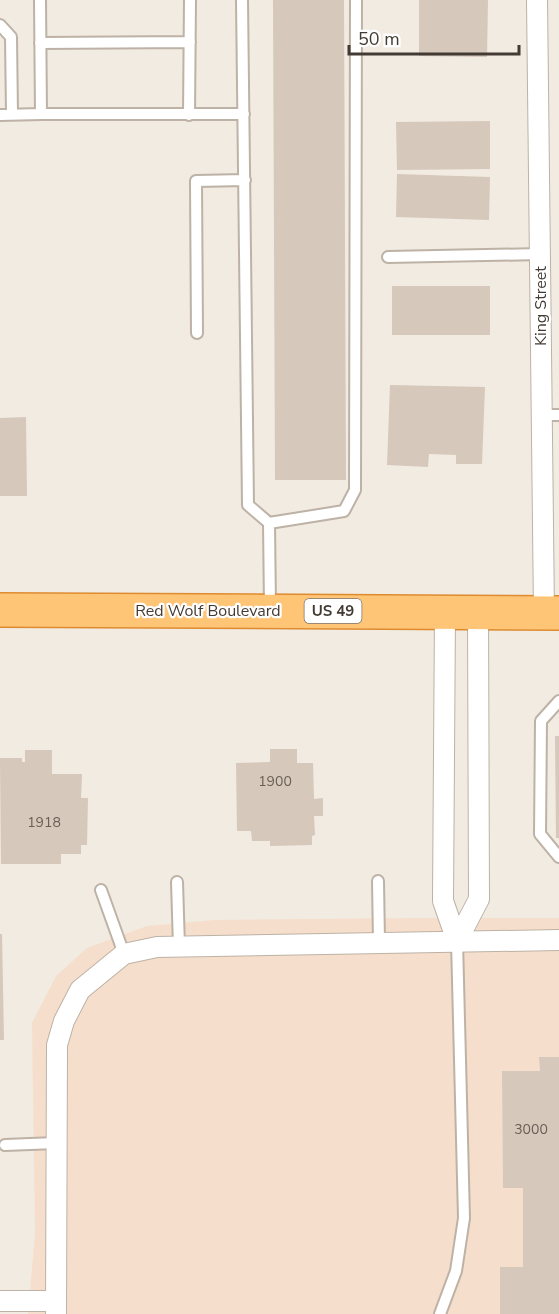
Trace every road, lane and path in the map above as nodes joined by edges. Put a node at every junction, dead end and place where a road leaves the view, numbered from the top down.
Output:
1 (40, 0) edge
2 (190, 0) edge
3 (242, 0) edge
4 (356, 0) edge
5 (537, 0) edge
6 (0, 25) edge
7 (190, 42) junction
8 (40, 43) junction
9 (12, 114) junction
10 (41, 114) junction
11 (244, 114) junction
12 (0, 115) edge
13 (189, 115) junction
14 (245, 180) junction
15 (541, 254) junction
16 (388, 257) dead end
17 (197, 333) dead end
18 (550, 415) edge
19 (270, 524) junction
20 (0, 610) edge
21 (270, 611) junction
22 (445, 612) junction
23 (478, 612) junction
24 (551, 613) edge
25 (559, 701) edge
26 (559, 857) edge
27 (378, 881) dead end
28 (177, 882) dead end
29 (101, 890) dead end
30 (559, 940) edge
31 (457, 941) junction
32 (379, 942) junction
33 (179, 947) junction
34 (124, 954) junction
35 (56, 1143) junction
36 (5, 1145) dead end
37 (0, 1301) edge
38 (56, 1307) edge
39 (440, 1314) edge

1 - 8 lane
2 - 7 lane
3 - 11 lane
4 - 19 lane
5 - 15 street, King Street
6 - 9 lane
7 - 8 lane
7 - 13 lane
8 - 10 lane
9 - 10 lane
9 - 12 lane
10 - 13 lane
11 - 13 lane
11 - 14 lane
14 - 17 lane
14 - 19 lane
15 - 16 lane
15 - 18 street, King Street
18 - 24 street, King Street
19 - 21 lane
20 - 21 highway, Red Wolf Boulevard / US 49
21 - 22 highway, Red Wolf Boulevard / US 49
22 - 23 highway, Red Wolf Boulevard / US 49
22 - 31 street
23 - 24 highway, Red Wolf Boulevard / US 49
23 - 31 street
25 - 26 lane
27 - 32 lane
28 - 33 lane
29 - 34 lane
30 - 31 street
31 - 32 street
31 - 39 lane
32 - 33 street
33 - 34 street
34 - 35 street
35 - 36 lane
35 - 38 street
37 - 38 street

